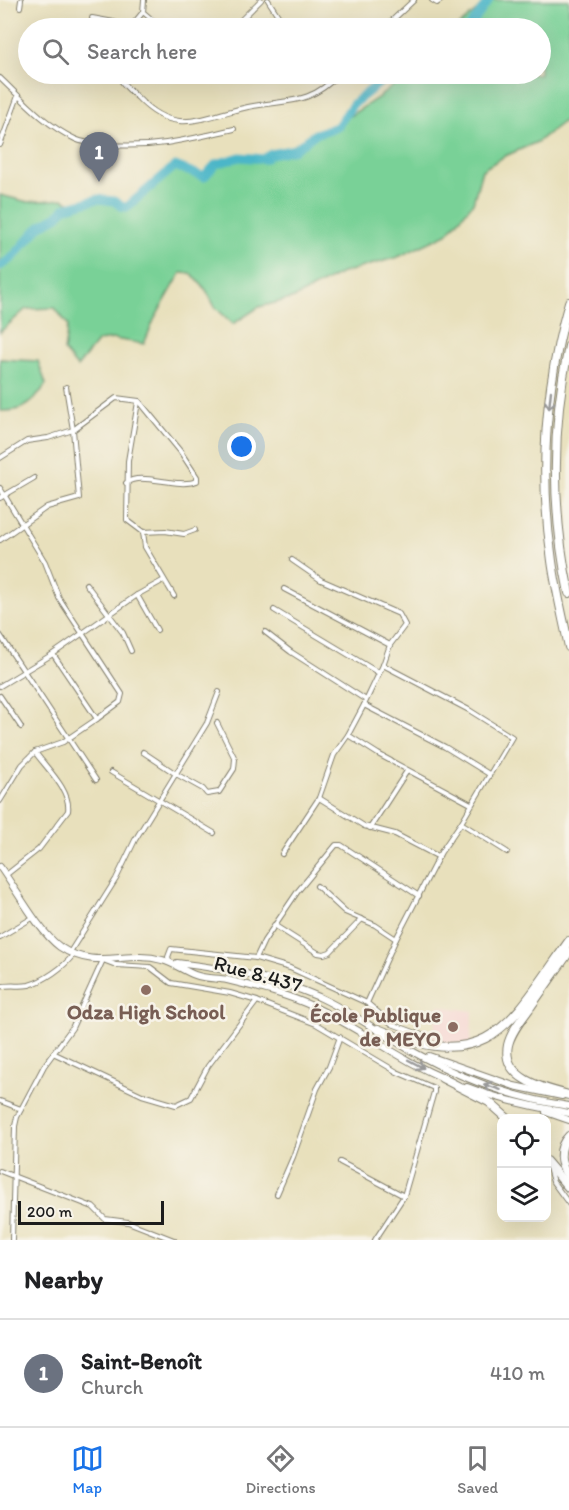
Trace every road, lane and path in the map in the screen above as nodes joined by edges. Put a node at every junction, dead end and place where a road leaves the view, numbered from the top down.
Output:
1 (21, 0) edge
2 (144, 0) edge
3 (261, 0) edge
4 (268, 0) edge
5 (414, 0) edge
6 (432, 0) edge
7 (441, 0) edge
8 (20, 7) dead end
9 (143, 12) junction
10 (138, 18) edge
11 (150, 18) edge
12 (243, 18) edge
13 (280, 18) edge
14 (395, 18) edge
15 (0, 78) edge
16 (124, 84) edge
17 (328, 84) edge
18 (18, 96) junction
19 (234, 129) dead end
20 (0, 145) edge
21 (569, 302) edge
22 (569, 346) edge
23 (66, 387) dead end
24 (139, 401) junction
25 (73, 430) junction
26 (0, 458) edge
27 (34, 478) dead end
28 (126, 483) junction
29 (0, 488) edge
30 (2, 497) edge
31 (22, 525) junction
32 (195, 530) dead end
33 (143, 532) junction
34 (0, 540) edge
35 (292, 560) dead end
36 (164, 580) junction
37 (86, 584) dead end
38 (284, 589) dead end
39 (569, 593) edge
40 (137, 595) junction
41 (174, 596) dead end
42 (274, 610) dead end
43 (109, 615) junction
44 (157, 630) dead end
45 (265, 632) dead end
46 (82, 634) junction
47 (0, 635) edge
48 (390, 645) junction
49 (569, 647) edge
50 (131, 651) dead end
51 (53, 654) junction
52 (383, 665) junction
53 (24, 670) junction
54 (379, 673) junction
55 (0, 686) edge
56 (219, 692) dead end
57 (0, 696) edge
58 (366, 700) junction
59 (364, 705) junction
60 (97, 719) junction
61 (217, 723) dead end
62 (21, 727) dead end
63 (348, 735) junction
64 (69, 739) junction
65 (35, 752) junction
66 (143, 752) dead end
67 (407, 771) junction
68 (111, 772) dead end
69 (176, 774) junction
70 (489, 774) junction
71 (96, 780) dead end
72 (0, 790) edge
73 (4, 794) junction
74 (319, 798) junction
75 (160, 800) junction
76 (0, 801) edge
77 (471, 804) junction
78 (461, 823) junction
79 (370, 828) junction
80 (214, 833) dead end
81 (507, 852) dead end
82 (282, 854) dead end
83 (439, 857) junction
84 (0, 867) edge
85 (6, 875) junction
86 (317, 886) dead end
87 (419, 896) junction
88 (34, 916) junction
89 (362, 919) junction
90 (274, 925) junction
91 (0, 937) edge
92 (396, 939) junction
93 (569, 941) edge
94 (569, 952) edge
95 (72, 953) junction
96 (256, 958) junction
97 (103, 960) junction
98 (170, 963) junction
99 (0, 987) edge
100 (257, 1001) junction
101 (367, 1003) junction
102 (378, 1029) junction
103 (422, 1035) dead end
104 (340, 1037) junction
105 (410, 1050) junction
106 (53, 1053) junction
107 (442, 1078) junction
108 (569, 1096) edge
109 (0, 1101) edge
110 (519, 1104) junction
111 (569, 1106) edge
112 (21, 1109) junction
113 (569, 1113) edge
114 (502, 1114) edge
115 (569, 1120) edge
116 (569, 1136) edge
117 (340, 1162) dead end
118 (551, 1167) edge
119 (549, 1168) edge
120 (0, 1171) edge
121 (13, 1176) junction
122 (569, 1177) edge
123 (569, 1188) edge
124 (277, 1194) dead end
125 (404, 1196) junction
126 (569, 1204) edge
127 (12, 1240) edge
128 (174, 1240) edge
129 (375, 1240) edge

1 - 8 street
2 - 9 street
3 - 12 street
4 - 13 street
5 - 14 street
6 - 7 street
9 - 10 street
9 - 11 street
15 - 18 street
16 - 17 street
18 - 19 street
18 - 20 street
21 -> 49 highway
22 - 39 highway
23 - 25 street
24 - 25 street
24 - 28 street
24 - 28 street
25 - 26 street
25 - 31 street
27 - 30 street
28 - 33 street
29 - 30 street
30 - 31 street
31 - 34 street
31 - 46 street
32 - 33 street
33 - 36 street
35 - 48 street
36 - 40 street
36 - 41 street
37 - 43 street
38 - 48 street
40 - 43 street
40 - 44 street
42 - 54 street
43 - 46 street
43 - 50 street
45 - 58 street
46 - 51 street
46 - 60 street
47 - 53 street
48 - 52 street
51 - 53 street
51 - 60 street
52 - 54 street
52 - 70 street
53 - 55 street
53 - 64 street
54 - 58 street
56 - 69 street
57 - 62 street
58 - 59 street
59 - 63 street
59 - 70 street
60 - 64 street
61 - 69 street
63 - 67 street
63 - 74 street
64 - 65 street
64 - 71 street
65 - 73 street
65 - 85 street
66 - 69 street
67 - 77 street
67 - 79 street
68 - 75 street
69 - 75 street
70 - 77 street
72 - 73 street
73 - 76 street
74 - 79 street
74 - 82 street
75 - 80 street
75 - 95 street
77 - 78 street
78 - 81 street
78 - 83 street
79 - 83 street
83 - 87 street
84 - 85 main road, Rue 8.437
85 - 88 main road, Rue 8.437
86 - 89 street
87 - 90 street
87 - 92 street
88 - 91 street
88 - 95 main road, Rue 8.437
89 - 90 street
89 - 92 street
90 - 96 street
92 - 101 street
93 - 102 highway
94 - 108 highway
95 - 97 main road, Rue 8.437
95 - 99 street
96 - 98 street
96 - 101 street
97 - 98 main road, Rue 8.437
97 - 100 street
97 - 106 street
98 - 102 main road, Rue 8.437
98 -> 107 main road, Rue 8.437
100 - 104 street
100 - 106 street
101 - 103 street
102 - 105 main road, Rue 8.437
104 - 124 street
104 - 125 street
105 - 108 main road
111 -> 105 main road, Rue 8.437
106 - 112 street
107 - 110 main road, Rue 8.437
107 - 114 highway
109 - 112 street
110 - 113 main road, Rue 8.437
110 - 115 main road
112 - 121 street
116 - 122 highway
117 - 125 street
118 - 123 highway
119 - 126 street
120 - 121 street
121 - 127 street
121 - 128 street
125 - 129 street

